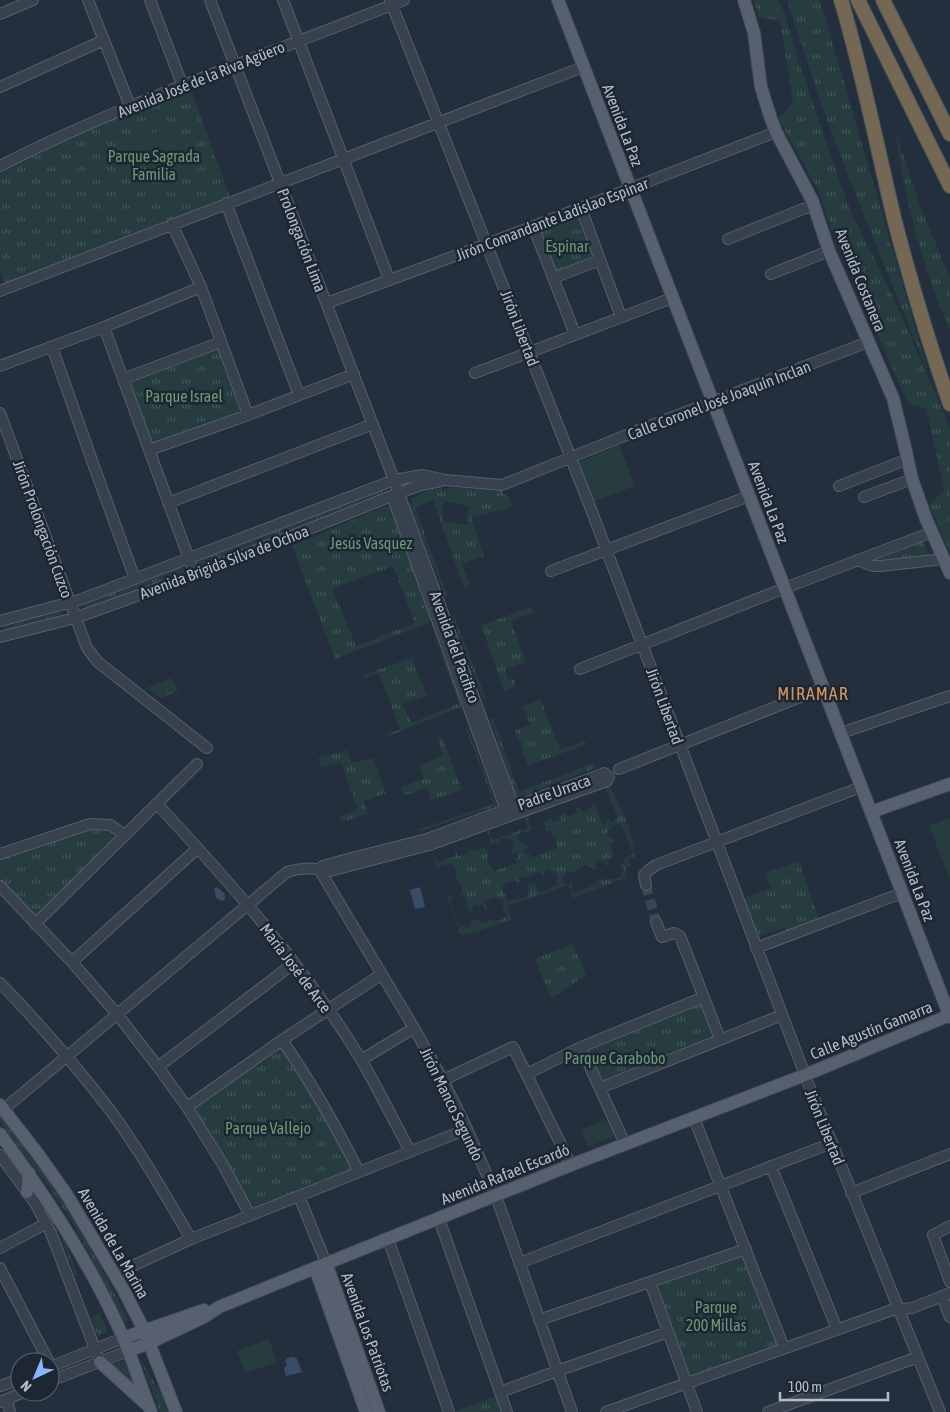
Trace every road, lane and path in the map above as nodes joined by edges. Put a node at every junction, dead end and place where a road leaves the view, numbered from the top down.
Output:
1 (32, 0) edge
2 (88, 0) edge
3 (150, 0) edge
4 (210, 0) edge
5 (283, 0) edge
6 (404, 0) edge
7 (558, 0) edge
8 (744, 0) edge
9 (841, 0) edge
10 (858, 0) edge
11 (883, 0) edge
12 (391, 2) edge
13 (0, 14) edge
14 (104, 40) junction
15 (298, 40) junction
16 (235, 64) junction
17 (583, 67) junction
18 (182, 84) junction
19 (0, 87) edge
20 (130, 106) junction
21 (438, 123) junction
22 (776, 132) junction
23 (950, 134) edge
24 (344, 158) junction
25 (0, 166) edge
26 (280, 182) junction
27 (950, 186) edge
28 (630, 189) junction
29 (226, 203) junction
30 (815, 206) junction
31 (581, 208) junction
32 (172, 224) junction
33 (533, 226) junction
34 (728, 239) dead end
35 (487, 244) junction
36 (830, 251) junction
37 (600, 260) junction
38 (770, 274) dead end
39 (554, 278) junction
40 (390, 279) junction
41 (201, 287) junction
42 (0, 291) edge
43 (672, 298) junction
44 (326, 303) junction
45 (621, 317) junction
46 (104, 327) junction
47 (575, 334) junction
48 (221, 342) junction
49 (868, 342) junction
50 (52, 347) junction
51 (529, 351) junction
52 (0, 366) edge
53 (475, 373) dead end
54 (354, 374) junction
55 (123, 379) junction
56 (299, 395) junction
57 (713, 401) junction
58 (950, 404) edge
59 (0, 413) edge
60 (248, 415) junction
61 (373, 424) junction
62 (149, 450) junction
63 (570, 458) junction
64 (908, 459) junction
65 (912, 479) junction
66 (394, 480) junction
67 (444, 480) junction
68 (839, 486) dead end
69 (395, 494) junction
70 (749, 496) junction
71 (864, 497) dead end
72 (168, 503) junction
73 (932, 532) junction
74 (606, 550) junction
75 (189, 559) junction
76 (944, 559) junction
77 (857, 560) junction
78 (551, 571) dead end
79 (950, 573) edge
80 (196, 575) junction
81 (136, 579) junction
82 (785, 588) junction
83 (70, 604) junction
84 (75, 618) junction
85 (0, 621) edge
86 (0, 637) edge
87 (642, 644) junction
88 (580, 669) dead end
89 (823, 688) junction
90 (950, 696) edge
91 (840, 733) junction
92 (679, 745) junction
93 (207, 748) dead end
94 (197, 764) dead end
95 (619, 769) dead end
96 (950, 784) edge
97 (861, 787) junction
98 (157, 804) junction
99 (511, 812) junction
100 (871, 812) junction
101 (125, 835) junction
102 (717, 843) junction
103 (198, 848) junction
104 (0, 854) edge
105 (319, 869) junction
106 (646, 885) tunnel mouth
107 (0, 886) edge
108 (902, 893) junction
109 (247, 904) junction
110 (656, 922) tunnel mouth
111 (35, 924) junction
112 (756, 948) junction
113 (72, 962) junction
114 (294, 963) junction
115 (382, 974) junction
116 (0, 983) edge
117 (704, 997) junction
118 (327, 1010) junction
119 (117, 1014) junction
120 (782, 1015) junction
121 (950, 1016) edge
122 (414, 1028) junction
123 (720, 1039) junction
124 (282, 1040) junction
125 (581, 1048) junction
126 (67, 1056) junction
127 (361, 1060) junction
128 (158, 1067) junction
129 (527, 1074) junction
130 (805, 1075) junction
131 (443, 1080) junction
132 (600, 1088) junction
133 (2, 1107) edge
134 (187, 1107) junction
135 (694, 1118) junction
136 (466, 1129) junction
137 (0, 1134) edge
138 (832, 1143) junction
139 (625, 1144) junction
140 (410, 1152) junction
141 (950, 1154) edge
142 (0, 1155) edge
143 (571, 1165) junction
144 (771, 1166) junction
145 (359, 1172) junction
146 (29, 1173) junction
147 (720, 1186) junction
148 (27, 1192) junction
149 (852, 1194) junction
150 (299, 1196) junction
151 (496, 1196) junction
152 (250, 1216) junction
153 (439, 1218) junction
154 (47, 1224) junction
155 (950, 1226) edge
156 (191, 1239) junction
157 (388, 1239) junction
158 (0, 1248) edge
159 (746, 1249) junction
160 (519, 1263) junction
161 (320, 1266) junction
162 (0, 1268) edge
163 (115, 1274) junction
164 (650, 1282) junction
165 (950, 1282) edge
166 (946, 1295) edge
167 (219, 1308) junction
168 (899, 1310) junction
169 (950, 1317) edge
170 (539, 1320) junction
171 (837, 1329) junction
172 (144, 1330) junction
173 (668, 1332) junction
174 (123, 1338) junction
175 (149, 1343) junction
176 (784, 1348) junction
177 (95, 1349) junction
178 (128, 1351) junction
179 (43, 1352) edge
180 (918, 1357) junction
181 (60, 1361) edge
182 (100, 1362) junction
183 (558, 1370) junction
184 (60, 1377) edge
185 (686, 1383) junction
186 (500, 1392) junction
187 (4, 1400) edge
188 (148, 1410) edge
189 (374, 1411) edge
190 (10, 1412) edge
191 (176, 1412) edge
192 (449, 1412) edge
193 (508, 1412) edge
194 (572, 1412) edge
195 (606, 1412) edge
196 (697, 1412) edge
197 (768, 1412) edge
198 (940, 1412) edge

1 - 13 street
2 - 14 street
3 - 18 street
4 - 16 street, Prolongación Lima
5 - 15 street
6 - 12 street, Avenida José de la Riva Agüero
7 - 17 main road, Avenida La Paz
8 - 22 main road, Avenida Costanera
9 - 58 highway
10 - 27 highway
11 - 23 highway
12 - 15 street, Avenida José de la Riva Agüero
12 - 21 street, Jirón Libertad
14 - 19 street
14 - 20 street
15 - 16 street, Avenida José de la Riva Agüero
15 - 24 street
16 - 18 street, Avenida José de la Riva Agüero
16 - 26 street, Prolongación Lima
17 - 21 street
17 - 28 main road, Avenida La Paz
18 - 20 street, Avenida José de la Riva Agüero
20 - 25 street, Avenida José de la Riva Agüero
21 - 24 street
21 - 35 street, Jirón Libertad
22 - 28 street, Jirón Comandante Ladislao Espinar
22 - 30 main road, Avenida Costanera
24 - 26 street
24 - 40 street
26 - 29 street
26 - 44 street, Prolongación Lima
28 - 31 street, Jirón Comandante Ladislao Espinar
28 - 43 main road, Avenida La Paz
29 - 32 street
29 - 56 street
30 - 34 street
30 - 36 main road, Avenida Costanera
31 - 33 street, Jirón Comandante Ladislao Espinar
31 - 37 street
32 - 41 street
32 - 42 street
33 - 35 street, Jirón Comandante Ladislao Espinar
33 - 39 street
35 - 40 street, Jirón Comandante Ladislao Espinar
35 - 51 street, Jirón Libertad
36 - 38 street
36 - 49 main road, Avenida Costanera
37 - 39 street
37 - 45 street
39 - 47 street
40 - 44 street, Jirón Comandante Ladislao Espinar
41 - 46 street
41 - 48 street
43 - 45 street
43 - 57 main road, Avenida La Paz
44 - 54 street, Prolongación Lima
45 - 47 street
46 - 50 street
46 - 55 street
47 - 51 street
48 - 55 street
48 - 60 street
49 - 57 street, Calle Coronel José Joaquín Inclan
49 - 64 main road, Avenida Costanera
50 - 52 street
50 - 81 street
51 - 53 street
51 - 63 street, Jirón Libertad
54 - 56 street
54 - 61 street, Prolongación Lima
55 - 62 street
56 - 60 street
57 - 63 street, Calle Coronel José Joaquín Inclan
57 - 70 main road, Avenida La Paz
59 - 83 street, Jirón Prolongación Cuzco
60 - 62 street
61 - 66 street, Prolongación Lima
61 - 72 street
62 - 72 street
63 - 67 street, Avenida Brigida Silva de Ochoa
63 - 74 street, Jirón Libertad
64 - 65 main road, Avenida Costanera
64 - 68 street
65 - 71 street
65 - 73 main road, Avenida Costanera
66 - 67 street, Avenida Brigida Silva de Ochoa
66 - 69 street, Avenida del Pacifico
66 - 75 street, Avenida Brigida Silva de Ochoa
67 - 69 street, Avenida Brigida Silva de Ochoa
69 - 80 street, Avenida Brigida Silva de Ochoa
69 - 99 street, Avenida del Pacifico
70 - 74 street
70 - 82 main road, Avenida La Paz
72 - 75 street
73 - 76 main road, Avenida Costanera
73 - 77 street
74 - 78 street
74 - 87 street, Jirón Libertad
75 - 80 street
75 - 81 street, Avenida Brigida Silva de Ochoa
76 - 77 street
76 - 79 main road, Avenida Costanera
77 - 82 street
80 - 84 street, Avenida Brigida Silva de Ochoa
81 - 83 street, Avenida Brigida Silva de Ochoa
82 - 87 street
82 - 89 main road, Avenida La Paz
83 - 84 street, Jirón Prolongación Cuzco
83 - 85 street, Avenida Brigida Silva de Ochoa
84 - 86 street, Avenida Brigida Silva de Ochoa
84 - 93 street, Jirón Prolongación Cuzco
87 - 88 street
87 - 92 street, Jirón Libertad
89 - 91 main road, Avenida La Paz
89 - 92 street
90 - 91 street
91 - 97 main road, Avenida La Paz
92 - 95 street
92 - 102 street, Jirón Libertad
94 - 98 street
96 - 100 main road
97 - 100 main road, Avenida La Paz
97 - 102 street
98 - 101 street
98 - 103 street, María José de Arce
99 - 99 street, Padre Urraca
99 - 105 street, Padre Urraca
100 - 108 main road, Avenida La Paz
101 - 104 street
101 - 111 street
102 - 106 street
102 - 112 street, Jirón Libertad
103 - 109 street, María José de Arce
103 - 113 street
105 - 109 street, Padre Urraca
105 - 115 street, Jirón Manco Segundo
107 - 111 street
108 - 112 street
108 - 121 main road, Avenida La Paz
109 - 114 street, María José de Arce
109 - 119 street, Padre Urraca
110 - 117 street
111 - 113 street
112 - 120 street, Jirón Libertad
113 - 119 street
114 - 118 street, María José de Arce
114 - 128 street
115 - 118 street
115 - 122 street, Jirón Manco Segundo
116 - 126 street
117 - 123 street
117 - 125 street
118 - 124 street
118 - 127 street, María José de Arce
119 - 126 street, Padre Urraca
119 - 128 street
120 - 123 street
120 - 130 street, Jirón Libertad
121 - 130 main road, Calle Agustín Gamarra
122 - 127 street
122 - 131 street, Jirón Manco Segundo
123 - 132 street
124 - 134 street
124 - 145 street
125 - 129 street
125 - 132 street
126 - 133 street, Padre Urraca
126 - 156 street
127 - 140 street, María José de Arce
128 - 134 street
129 - 131 street
129 - 143 street
130 - 135 main road, Avenida Rafael Escardó
130 - 138 street, Jirón Libertad
131 - 136 street, Jirón Manco Segundo
132 - 139 street
133 - 163 main road, Avenida de La Marina
134 - 152 street
135 - 139 main road, Avenida Rafael Escardó
135 - 147 street
136 - 140 street
136 - 151 street, Jirón Manco Segundo
137 - 146 main road
138 - 144 street
138 - 149 street, Jirón Libertad
139 - 143 main road, Avenida Rafael Escardó
140 - 145 street
141 - 149 street
142 - 148 street
143 - 151 main road, Avenida Rafael Escardó
144 - 147 street
144 - 171 street
145 - 150 street
146 - 148 main road
146 - 174 main road
147 - 159 street
147 - 160 street
148 - 154 street
149 - 168 street, Jirón Libertad
150 - 152 street
150 - 161 street
151 - 153 main road, Avenida Rafael Escardó
151 - 160 street, Jirón Manco Segundo
152 - 156 street
153 - 157 main road, Avenida Rafael Escardó
153 - 186 street
154 - 158 street
154 - 177 street
155 - 165 street
156 - 163 street
157 - 161 main road, Avenida Rafael Escardó
157 - 192 street
159 - 164 street
159 - 176 street
160 - 170 street, Jirón Manco Segundo
161 - 167 main road, Avenida Rafael Escardó
161 - 189 main road, Avenida Los Patriotas
162 - 179 street
163 - 172 main road, Avenida de La Marina
164 - 170 street
164 - 173 street
166 - 168 street
166 - 169 street
167 - 172 main road, Avenida Rafael Escardó
167 - 175 main road, Avenida Rafael Escardó
168 - 171 street
168 - 180 street, Jirón Libertad
170 - 183 street, Jirón Manco Segundo
171 - 176 street
172 - 174 main road, Avenida Rafael Escardó
172 - 175 main road, Avenida de La Marina
173 - 183 street
173 - 185 street
174 - 177 street, Avenida Rafael Escardó
174 - 178 main road
175 - 178 main road, Avenida Rafael Escardó
175 - 191 main road, Avenida de La Marina
176 - 185 street
177 - 181 street, Avenida Rafael Escardó
177 - 182 street
178 - 182 street, Avenida Rafael Escardó
178 - 188 main road
180 - 197 street
180 - 198 street, Jirón Libertad
182 - 184 street, Avenida Rafael Escardó
182 - 188 main road
183 - 186 street
183 - 194 street, Jirón Manco Segundo
185 - 195 street
185 - 196 street
186 - 193 street
187 - 190 street

